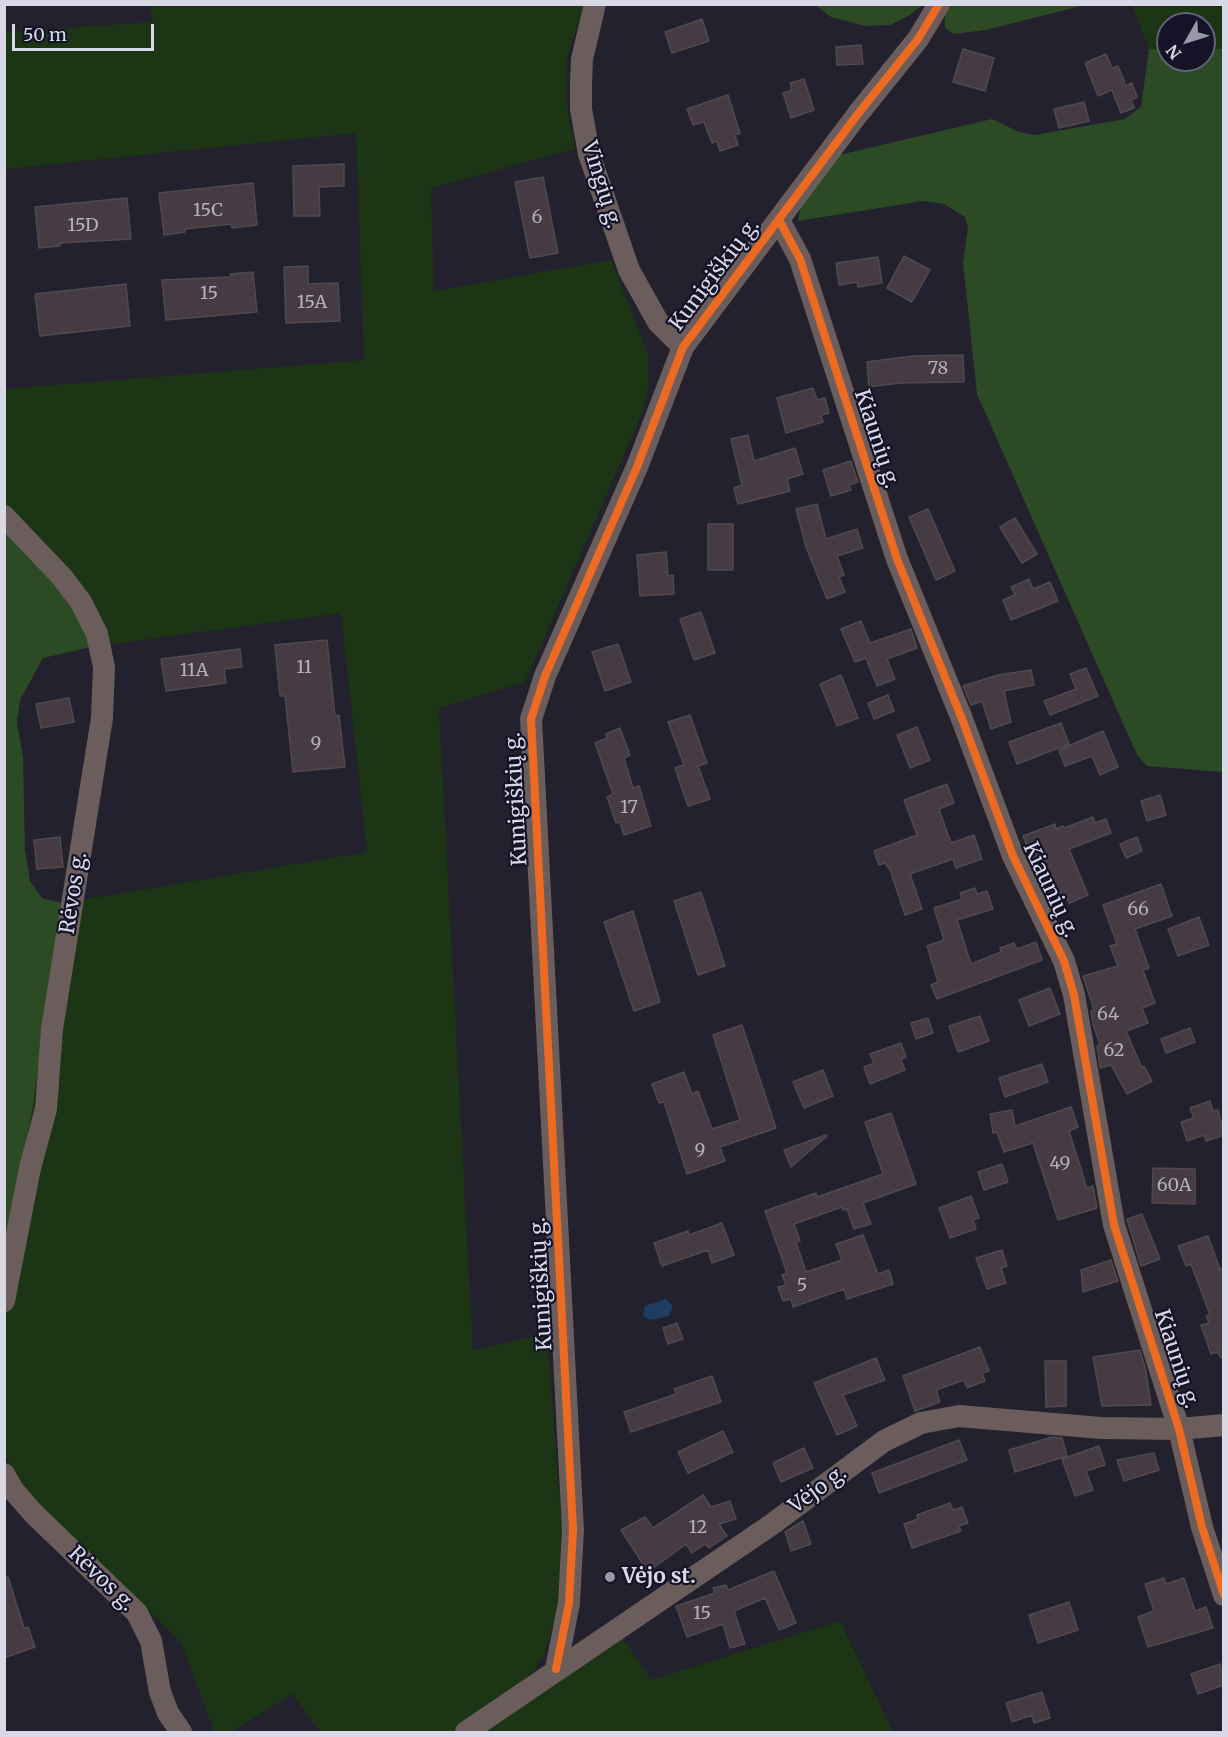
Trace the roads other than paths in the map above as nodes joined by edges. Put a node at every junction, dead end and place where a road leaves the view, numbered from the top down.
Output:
1 (595, 4) edge
2 (939, 4) edge
3 (779, 220) junction
4 (683, 347) junction
5 (4, 516) edge
6 (4, 1301) edge
7 (1224, 1425) edge
8 (1179, 1429) junction
9 (4, 1474) edge
10 (1224, 1594) edge
11 (556, 1670) junction
12 (181, 1732) edge
13 (466, 1732) edge

1 - 4 street, Vingių g.
2 - 3 street, Kunigiškių g.
3 - 4 street, Kunigiškių g.
3 - 8 street, Kiaunių g.
4 - 11 street, Kunigiškių g.
5 - 6 street, Rėvos g.
7 - 8 street, Vėjo g.
8 - 10 street, Kiaunių g.
8 - 11 street, Vėjo g.
9 - 12 street, Rėvos g.
11 - 13 street, Vėjo g.

